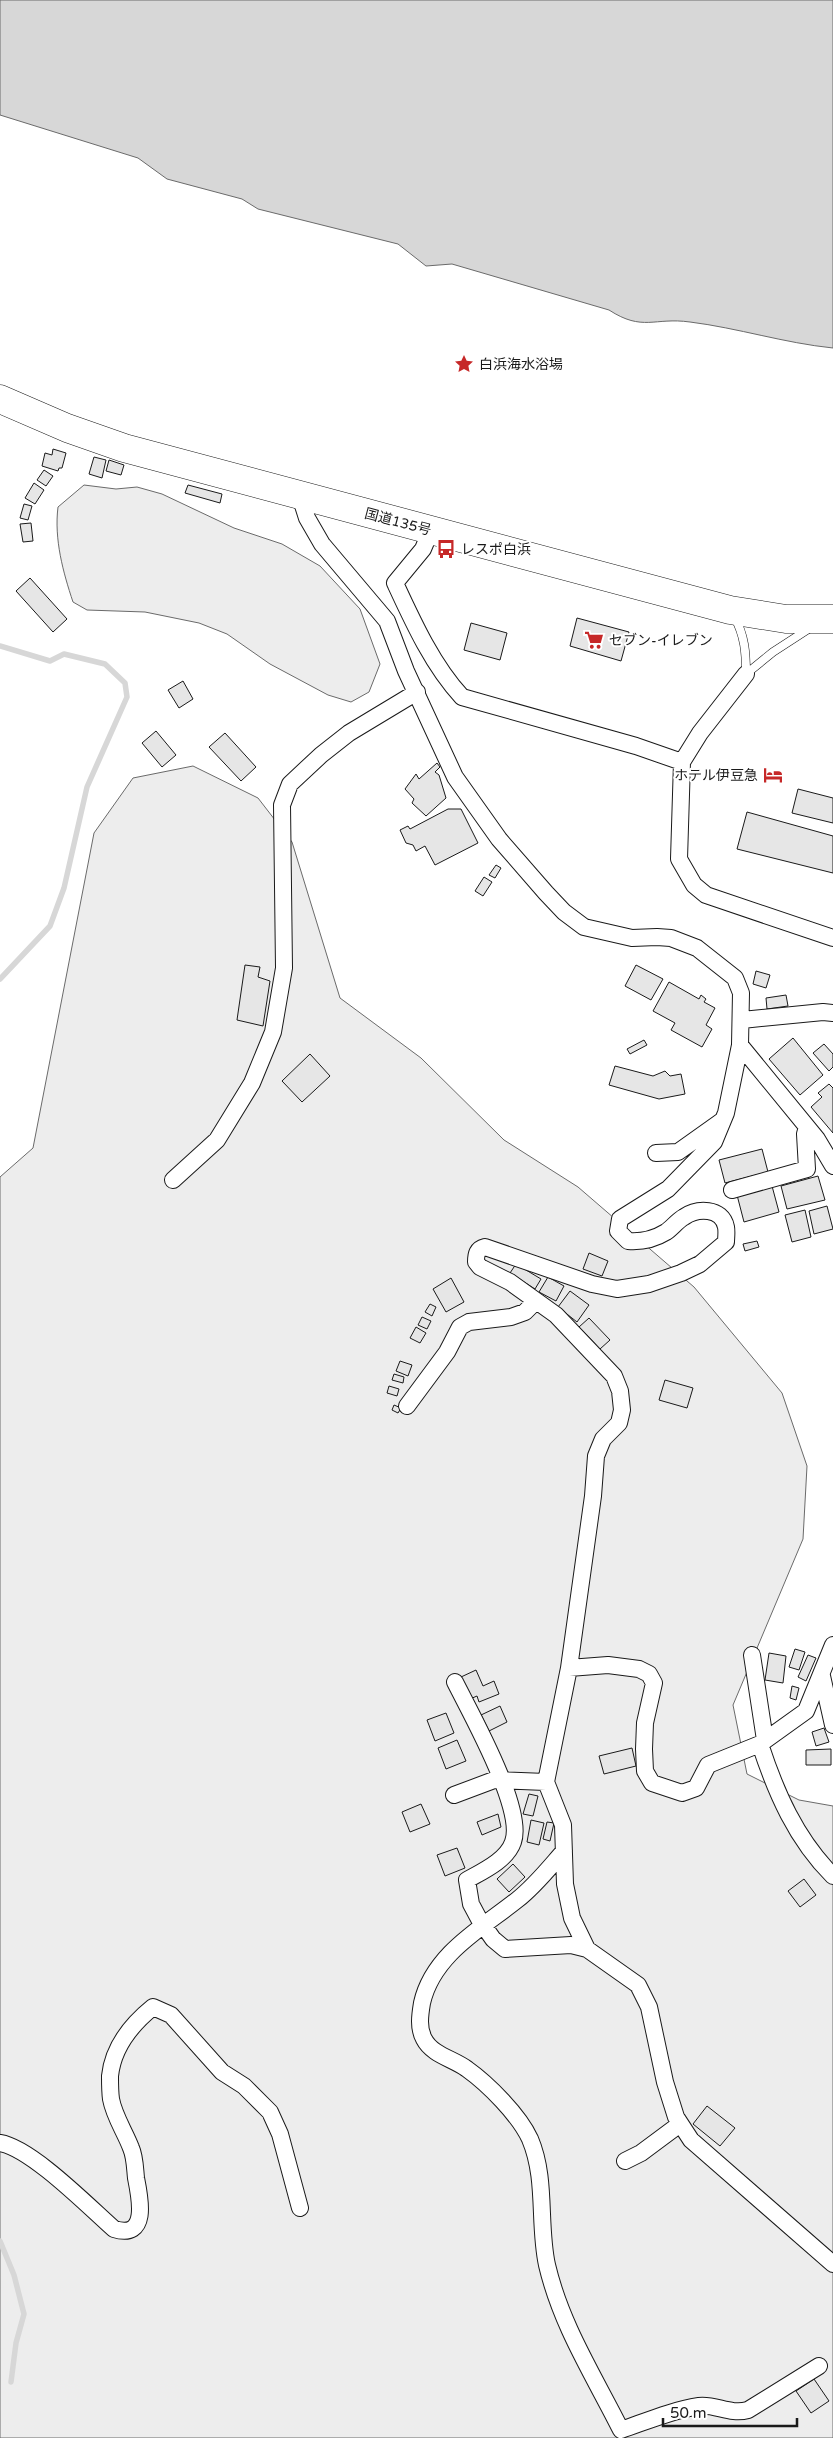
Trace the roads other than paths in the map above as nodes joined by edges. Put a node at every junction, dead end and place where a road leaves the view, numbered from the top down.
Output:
1 (0, 399) edge
2 (300, 496) junction
3 (431, 530) junction
4 (730, 610) junction
5 (828, 619) edge
6 (746, 674) junction
7 (417, 692) junction
8 (682, 762) junction
9 (833, 938) edge
10 (832, 1014) edge
11 (742, 1020) junction
12 (740, 1045) junction
13 (723, 1120) junction
14 (807, 1127) junction
15 (656, 1152) dead end
16 (833, 1166) edge
17 (173, 1180) dead end
18 (732, 1190) dead end
19 (536, 1300) junction
20 (406, 1406) dead end
21 (833, 1645) edge
22 (752, 1655) dead end
23 (569, 1668) junction
24 (822, 1676) junction
25 (455, 1682) dead end
26 (833, 1726) edge
27 (762, 1742) junction
28 (502, 1780) junction
29 (546, 1782) junction
30 (454, 1795) dead end
31 (564, 1851) junction
32 (833, 1876) edge
33 (482, 1924) junction
34 (587, 1949) junction
35 (680, 2124) junction
36 (0, 2143) edge
37 (625, 2161) dead end
38 (300, 2208) dead end
39 (833, 2264) edge
40 (819, 2366) dead end

1 - 2 highway, 国道135号
2 - 3 highway, 国道135号
2 - 7 street
3 - 4 highway, 国道135号
3 - 8 street
4 - 5 highway, 国道135号
4 - 6 lane
5 - 6 lane
6 - 8 street
7 - 11 street
7 - 17 street
8 - 9 street
10 - 11 street
11 - 12 street
12 - 13 street
12 - 14 street
13 - 15 street
13 - 19 street
14 - 16 street
14 - 18 street
19 - 20 street
19 - 23 street
21 - 24 street
22 - 27 street
23 - 27 street
23 - 29 street
24 - 26 street
24 - 27 street
25 - 28 street
27 - 32 street
28 - 29 street
28 - 30 street
28 - 33 street
29 - 31 street
31 - 33 street
31 - 34 street
33 - 34 street
33 - 40 street
34 - 35 street
35 - 37 street
35 - 39 street
36 - 38 street

